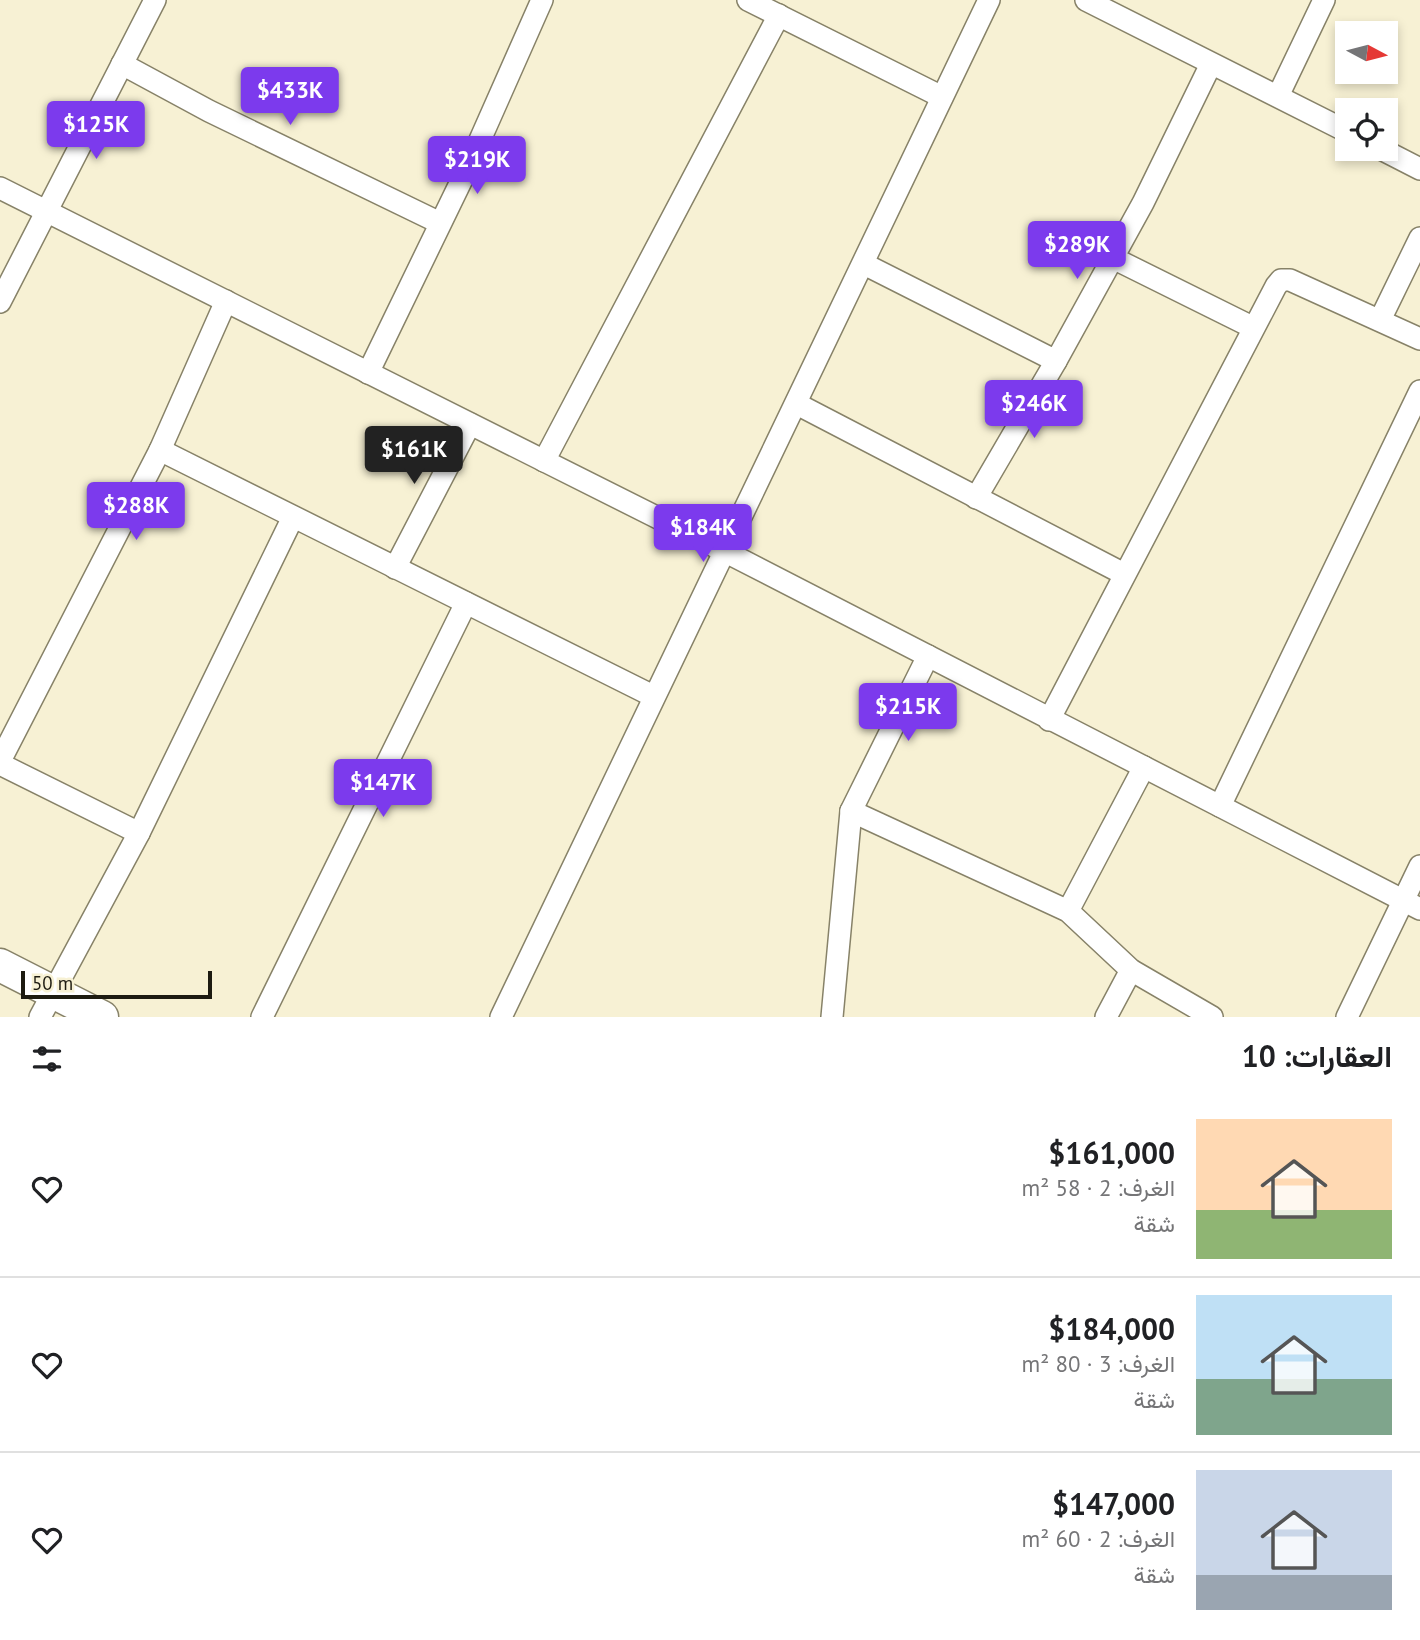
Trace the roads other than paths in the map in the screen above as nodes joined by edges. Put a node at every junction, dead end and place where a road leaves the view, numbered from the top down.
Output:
1 (155, 0) edge
2 (542, 0) edge
3 (748, 0) edge
4 (989, 0) edge
5 (1086, 0) edge
6 (1324, 0) edge
7 (779, 15) junction
8 (122, 64) junction
9 (1211, 64) junction
10 (1278, 96) junction
11 (942, 97) junction
12 (1335, 125) edge
13 (1398, 158) edge
14 (1420, 169) edge
15 (0, 188) edge
16 (47, 211) junction
17 (440, 223) junction
18 (1420, 239) edge
19 (1113, 258) junction
20 (864, 264) junction
21 (226, 301) junction
22 (0, 302) edge
23 (1380, 320) junction
24 (1252, 327) junction
25 (1420, 339) edge
26 (1056, 361) junction
27 (368, 373) junction
28 (1420, 391) edge
29 (797, 404) junction
30 (470, 424) junction
31 (160, 450) junction
32 (544, 461) junction
33 (976, 498) junction
34 (293, 517) junction
35 (726, 552) junction
36 (395, 568) junction
37 (1124, 574) junction
38 (466, 603) junction
39 (928, 656) junction
40 (653, 696) junction
41 (1049, 720) junction
42 (0, 762) edge
43 (1144, 768) junction
44 (1220, 806) junction
45 (851, 811) junction
46 (139, 833) junction
47 (1420, 866) edge
48 (1412, 905) edge
49 (1068, 911) junction
50 (0, 965) edge
51 (1132, 970) junction
52 (47, 1004) edge
53 (102, 1017) edge
54 (262, 1017) edge
55 (501, 1017) edge
56 (832, 1017) edge
57 (1106, 1017) edge
58 (1212, 1017) edge
59 (1347, 1017) edge

1 - 8 street
2 - 17 street
3 - 7 street
4 - 11 street
5 - 9 street
6 - 10 street
7 - 11 street
7 - 32 street
8 - 16 street
8 - 17 street
9 - 10 street
9 - 19 street
10 - 12 street
11 - 20 street
13 - 14 street
15 - 16 street
16 - 21 street
16 - 22 street
17 - 27 street
18 - 23 street
19 - 24 street
19 - 26 street
20 - 26 street
20 - 29 street
21 - 27 street
21 - 31 street
23 - 24 street
23 - 25 street
24 - 37 street
26 - 33 street
27 - 30 street
28 - 44 street
29 - 33 street
29 - 35 street
30 - 32 street
30 - 36 street
31 - 34 street
31 - 42 street
32 - 35 street
33 - 37 street
34 - 36 street
34 - 46 street
35 - 39 street
35 - 40 street
36 - 38 street
37 - 41 street
38 - 40 street
38 - 54 street
39 - 41 street
39 - 45 street
40 - 55 street
41 - 43 street
42 - 46 street
43 - 44 street
43 - 49 street
44 - 48 street
45 - 49 street
45 - 56 street
46 - 52 street
47 - 48 street
48 - 59 street
49 - 51 street
50 - 52 main road
51 - 57 street
51 - 58 street
52 - 53 main road

